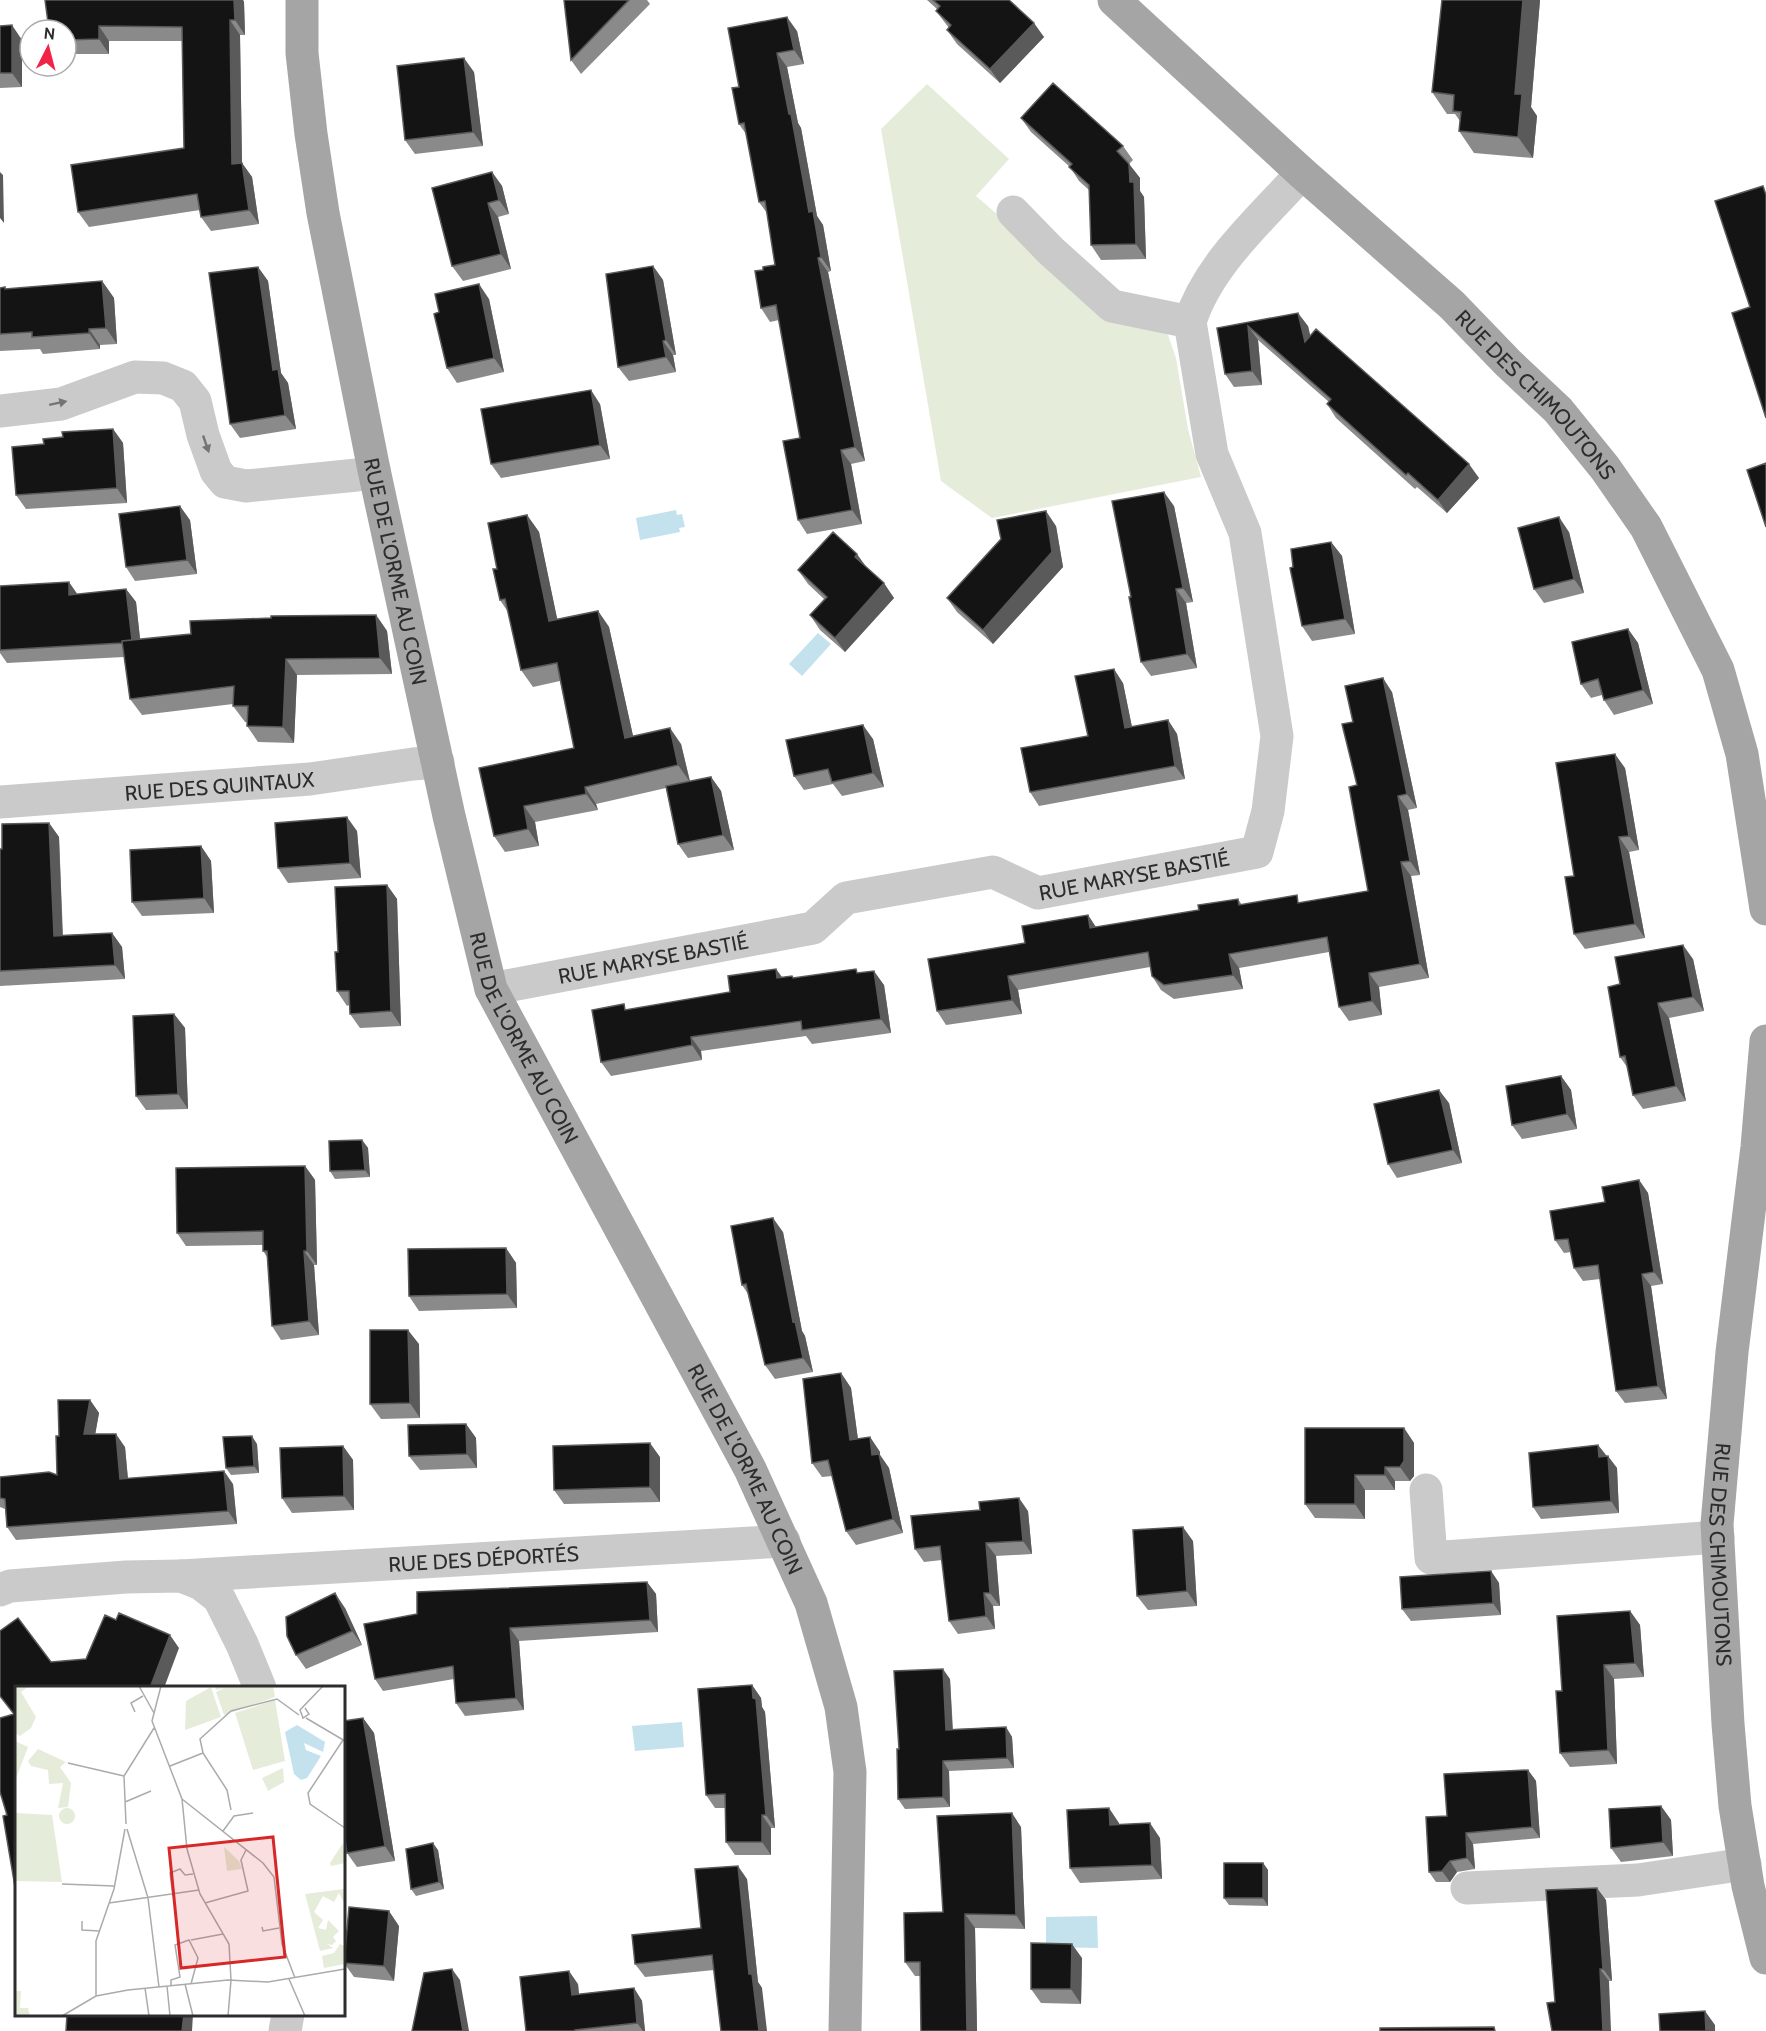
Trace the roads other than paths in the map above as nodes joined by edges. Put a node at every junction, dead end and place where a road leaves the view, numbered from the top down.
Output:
1 (302, 0) edge
2 (1114, 0) edge
3 (1302, 173) junction
4 (1013, 212) dead end
5 (1190, 322) junction
6 (0, 411) edge
7 (375, 470) junction
8 (438, 762) junction
9 (0, 802) edge
10 (1766, 909) edge
11 (491, 989) junction
12 (1766, 1041) edge
13 (1426, 1490) dead end
14 (1718, 1537) junction
15 (784, 1541) junction
16 (181, 1576) junction
17 (0, 1590) edge
18 (259, 1686) edge
19 (1745, 1864) junction
20 (1467, 1887) dead end
21 (1766, 1958) edge
22 (288, 2016) edge
23 (285, 2031) edge
24 (845, 2031) edge

1 - 7 main road, RUE DE L'ORME AU COIN
2 - 3 main road, RUE DES CHIMOUTONS
3 - 5 street, RUE MARYSE BASTIÉ
3 - 10 main road, RUE DES CHIMOUTONS
4 - 5 street
5 - 11 street, RUE MARYSE BASTIÉ
6 -> 7 street
7 - 8 main road, RUE DE L'ORME AU COIN
8 - 9 street, RUE DES QUINTAUX
8 - 11 main road, RUE DE L'ORME AU COIN
11 - 15 main road, RUE DE L'ORME AU COIN
12 - 14 main road, RUE DES CHIMOUTONS
13 - 14 street
14 - 19 main road, RUE DES CHIMOUTONS
15 - 16 street, RUE DES DÉPORTÉS
15 - 24 main road, RUE DE L'ORME AU COIN
16 - 17 street, RUE DES DÉPORTÉS
16 - 18 street, RUE DES DÉPORTÉS
19 - 20 street
19 - 21 main road, RUE DES CHIMOUTONS
22 - 23 street

